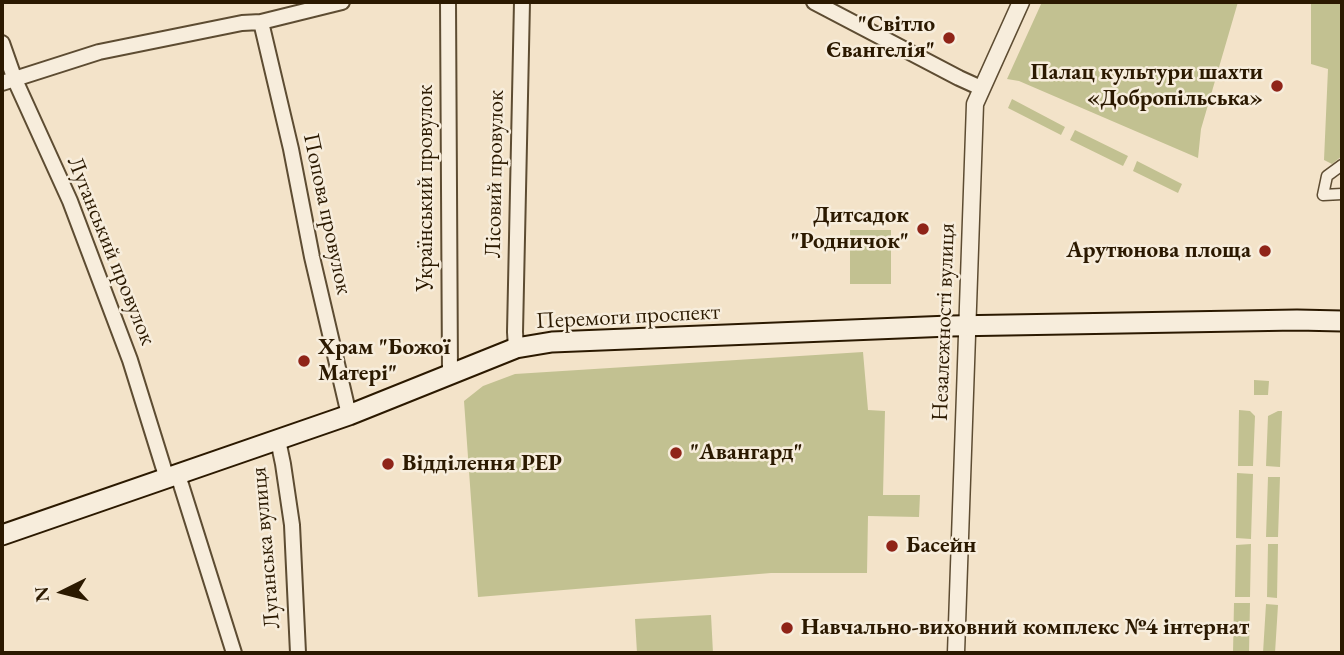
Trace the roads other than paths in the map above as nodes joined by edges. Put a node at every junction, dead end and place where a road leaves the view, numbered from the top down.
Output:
1 (342, 2) edge
2 (448, 2) edge
3 (522, 2) edge
4 (814, 2) edge
5 (1021, 2) edge
6 (261, 22) junction
7 (2, 43) edge
8 (8, 81) edge
9 (981, 88) junction
10 (1342, 165) edge
11 (1342, 194) edge
12 (1333, 321) edge
13 (966, 326) junction
14 (516, 348) junction
15 (450, 374) junction
16 (349, 415) junction
17 (278, 440) junction
18 (172, 477) junction
19 (2, 535) edge
20 (234, 653) edge
21 (298, 653) edge
22 (956, 653) edge

1 - 6 street
2 - 15 street, Український провулок
3 - 14 street, Лісовий провулок
4 - 9 street
5 - 9 street, Незалежності вулиця
6 - 8 street
6 - 16 street, Попова провулок
7 - 8 street, Луганський провулок
8 - 18 street, Луганський провулок
9 - 13 street, Незалежності вулиця
10 - 11 street
12 - 13 main road, Перемоги проспект
13 - 14 main road, Перемоги проспект
13 - 22 street, Незалежності вулиця
14 - 15 main road, Перемоги проспект
15 - 16 main road, Перемоги проспект
16 - 17 main road, Перемоги проспект
17 - 18 main road, Перемоги проспект
17 - 21 street, Луганська вулиця
18 - 19 main road, Перемоги проспект
18 - 20 street, Луганська вулиця

